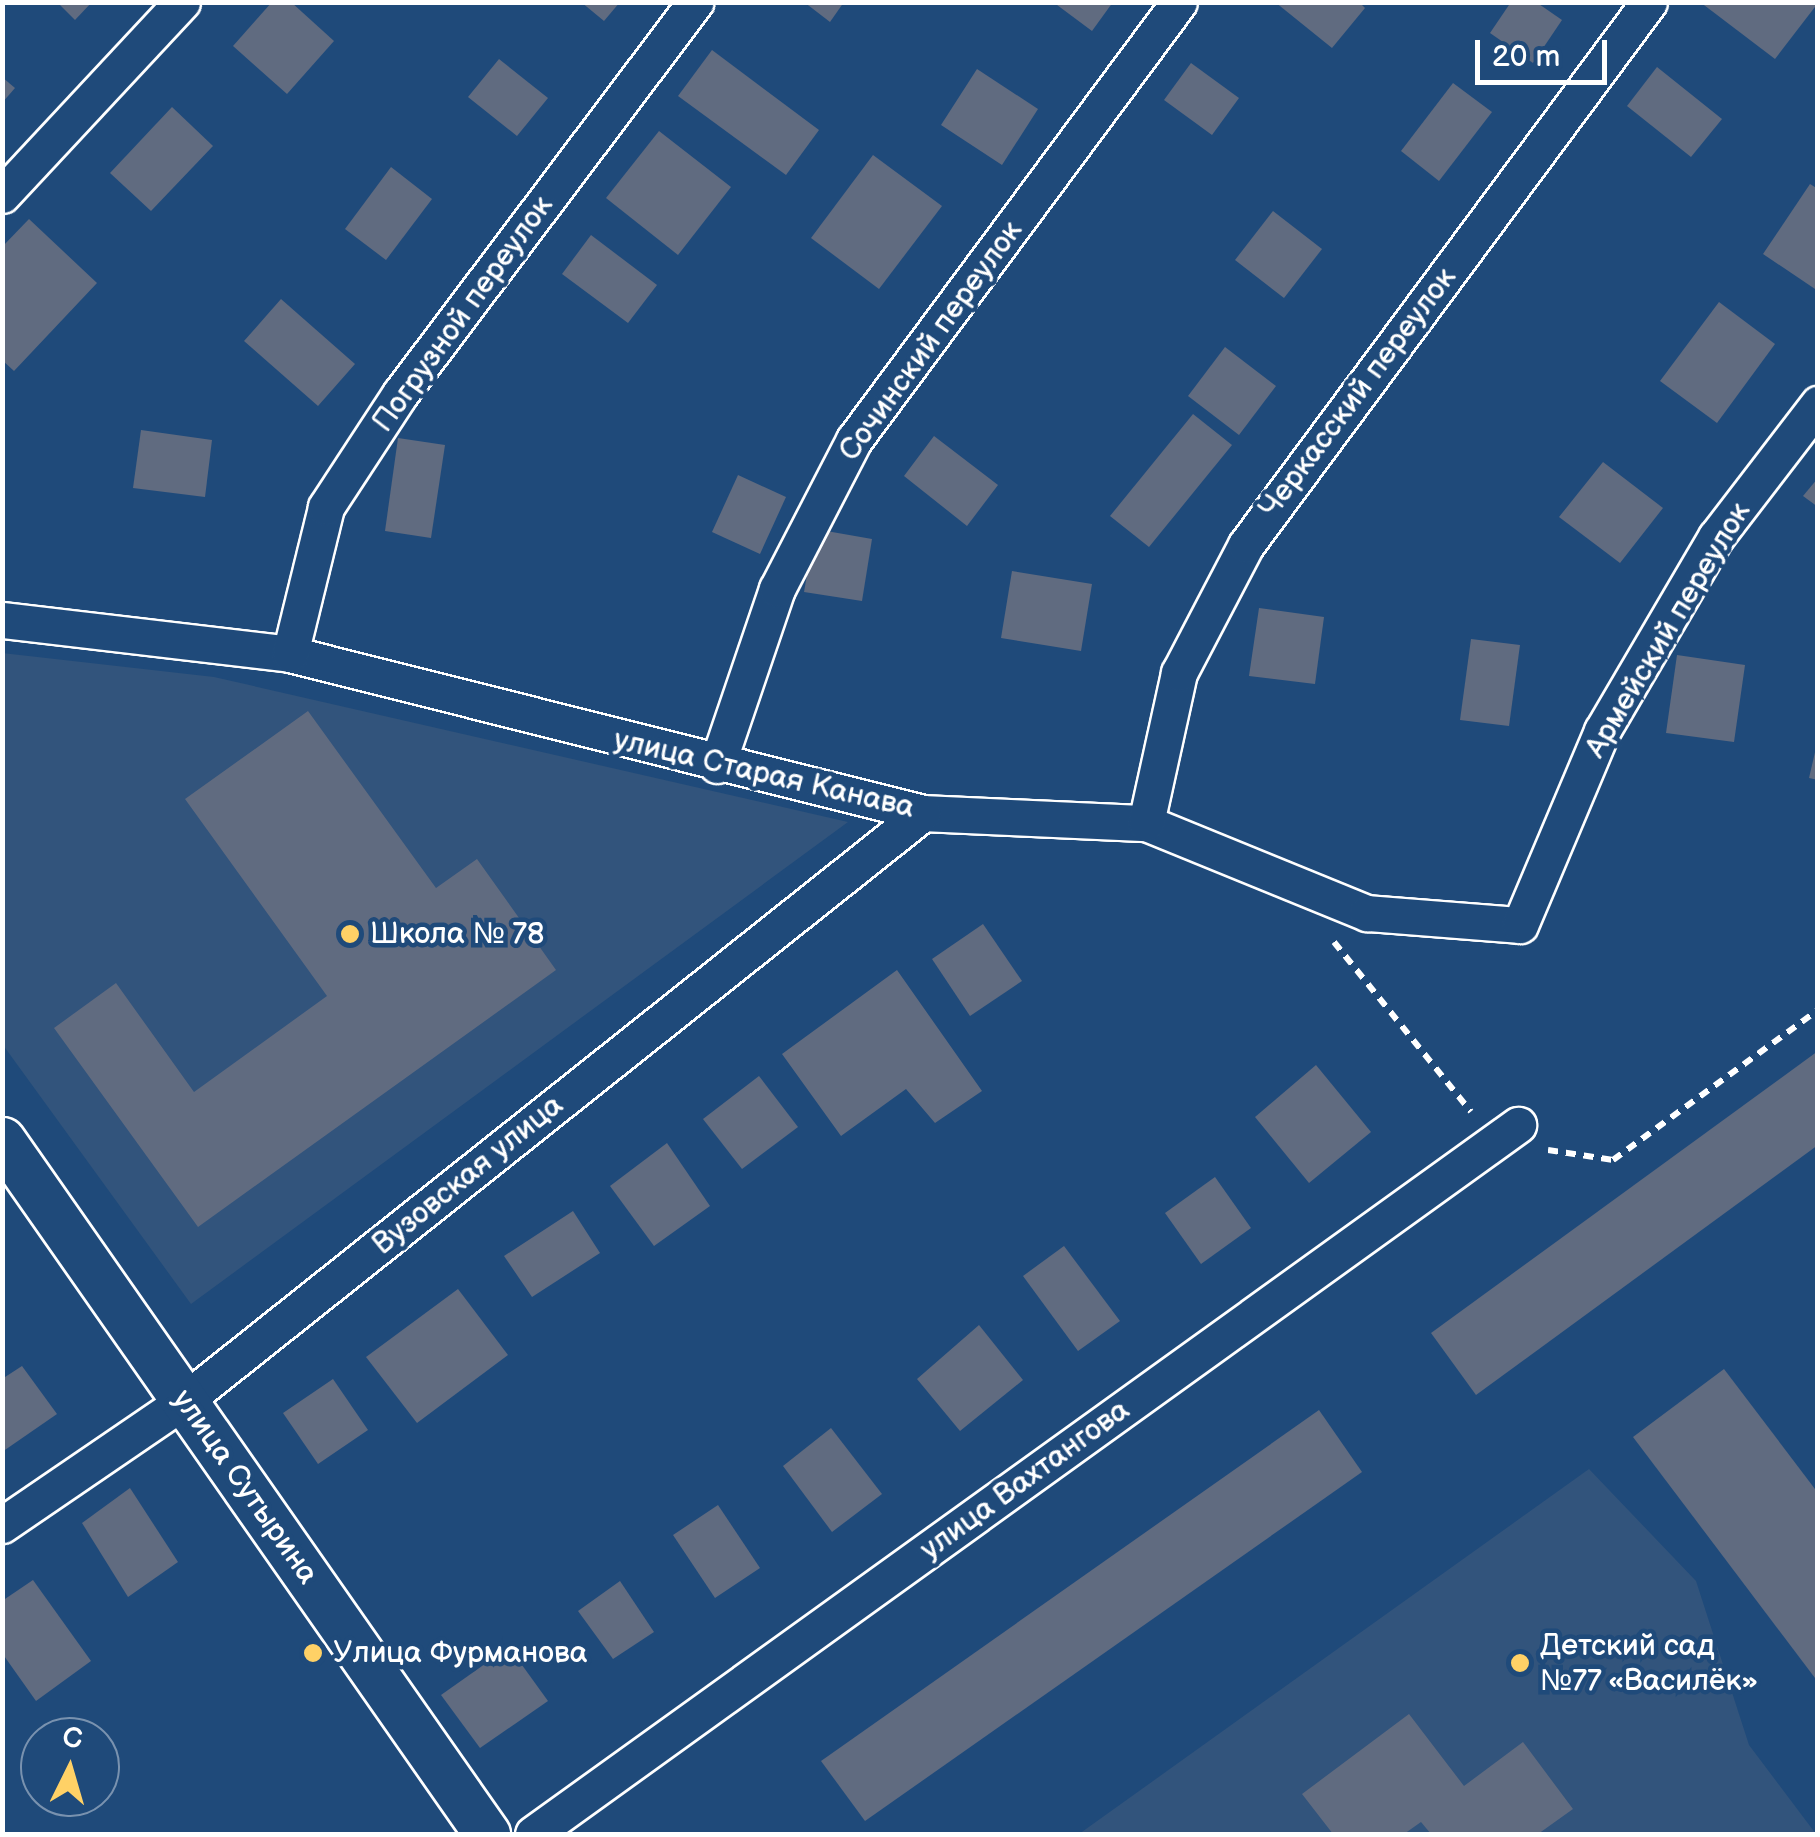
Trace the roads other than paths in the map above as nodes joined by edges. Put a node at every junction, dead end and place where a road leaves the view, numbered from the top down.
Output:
1 (182, 2) edge
2 (695, 2) edge
3 (1179, 2) edge
4 (1649, 2) edge
5 (2, 195) edge
6 (1818, 404) edge
7 (2, 620) edge
8 (290, 654) junction
9 (717, 765) junction
10 (923, 813) junction
11 (1146, 824) junction
12 (1520, 925) joint
13 (1506, 1133) road end
14 (2, 1140) edge
15 (184, 1401) junction
16 (2, 1525) edge
17 (487, 1834) edge
18 (532, 1834) edge

1 - 5 street
2 - 8 street, Погрузной переулок
3 - 9 street, Сочинский переулок
4 - 11 street, Черкасский переулок
6 - 12 street, Армейский переулок
7 - 8 street, улица Старая Канава
8 - 9 street, улица Старая Канава
9 - 10 street, улица Старая Канава
10 - 11 street, улица Старая Канава
10 - 15 street, Вузовская улица
11 - 12 street, улица Старая Канава
13 - 18 street, улица Вахтангова
14 - 15 street, улица Сутырина
15 - 16 street, Вузовская улица
15 - 17 street, улица Сутырина

